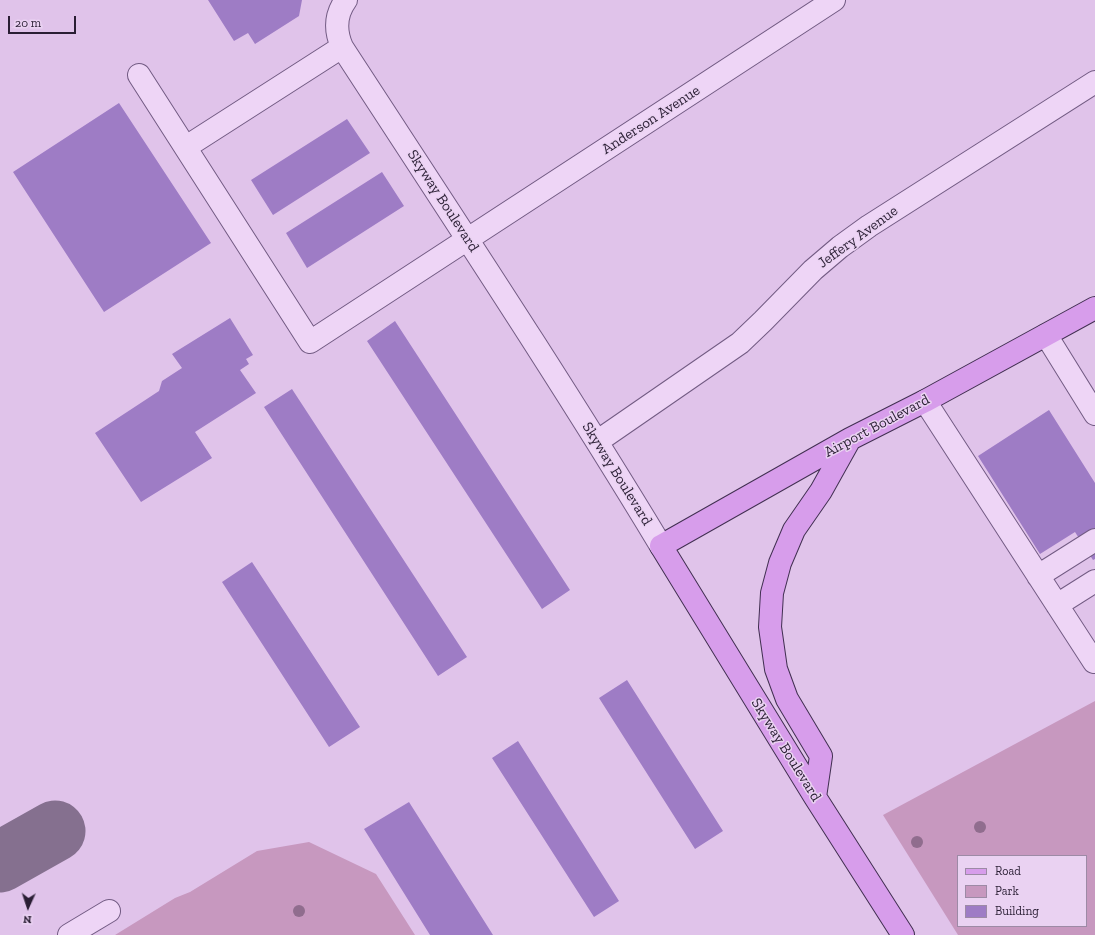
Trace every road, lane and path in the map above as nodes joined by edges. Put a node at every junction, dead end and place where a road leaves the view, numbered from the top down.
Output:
1 (834, 0) edge
2 (342, 7) edge
3 (342, 47) junction
4 (139, 75) dead end
5 (1095, 82) edge
6 (186, 147) junction
7 (468, 239) junction
8 (1095, 308) edge
9 (1046, 335) junction
10 (925, 401) junction
11 (1095, 414) edge
12 (850, 439) junction
13 (598, 441) junction
14 (1095, 540) edge
15 (661, 546) junction
16 (1038, 576) junction
17 (1095, 581) edge
18 (1057, 605) junction
19 (1095, 661) edge
20 (815, 797) junction
21 (108, 911) dead end
22 (68, 935) edge
23 (903, 935) edge

1 - 7 street, Anderson Avenue
2 - 3 street, Skyway Boulevard
3 - 6 street
3 - 7 street, Skyway Boulevard
4 - 6 street
5 - 13 street, Jeffery Avenue
6 - 7 street, Anderson Avenue
7 - 13 street, Skyway Boulevard
8 - 9 main road, Airport Boulevard
9 - 10 main road, Airport Boulevard
9 - 11 street
10 - 12 main road, Airport Boulevard
10 - 16 street
12 - 15 main road, Airport Boulevard
12 - 20 main road
13 - 15 street, Skyway Boulevard
14 - 16 street
15 - 20 main road, Skyway Boulevard
16 - 18 street
17 - 18 street
18 - 19 street
20 - 23 main road, Skyway Boulevard
21 - 22 street

